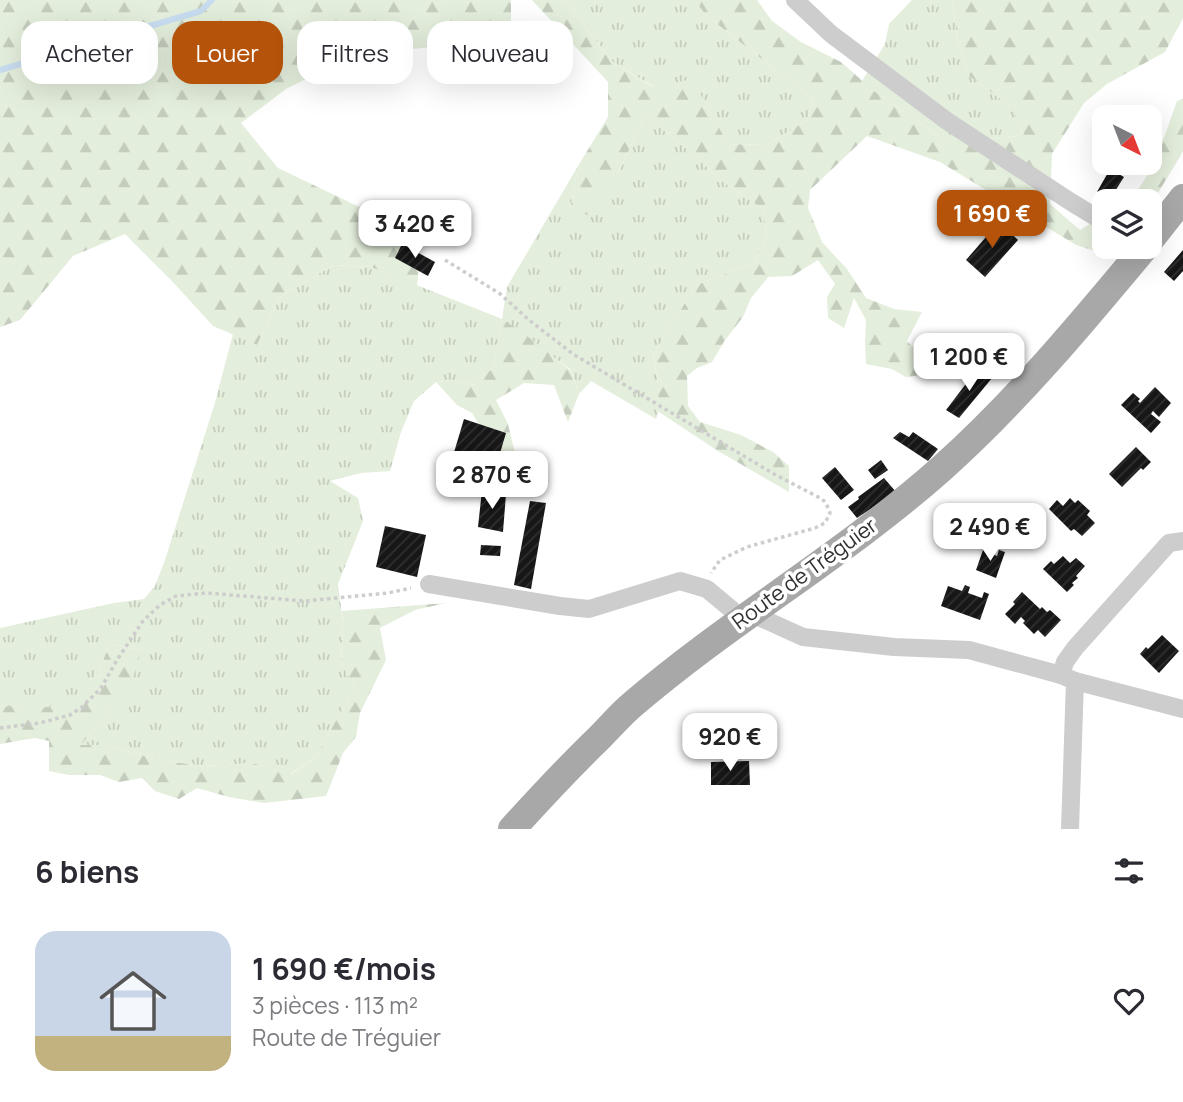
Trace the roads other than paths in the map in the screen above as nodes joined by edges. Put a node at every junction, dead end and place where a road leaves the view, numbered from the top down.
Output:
1 (795, 0) edge
2 (1183, 198) edge
3 (1092, 215) edge
4 (1162, 225) edge
5 (1135, 259) edge
6 (1183, 541) edge
7 (429, 584) road end
8 (745, 616) junction
9 (1068, 678) junction
10 (1183, 709) edge
11 (512, 829) edge
12 (1070, 829) edge

1 - 3 street
2 - 4 main road
5 - 8 main road, Route de Tréguier
6 - 9 street
7 - 8 street
8 - 9 street
8 - 11 main road, Route de Tréguier
9 - 10 street
9 - 12 street

